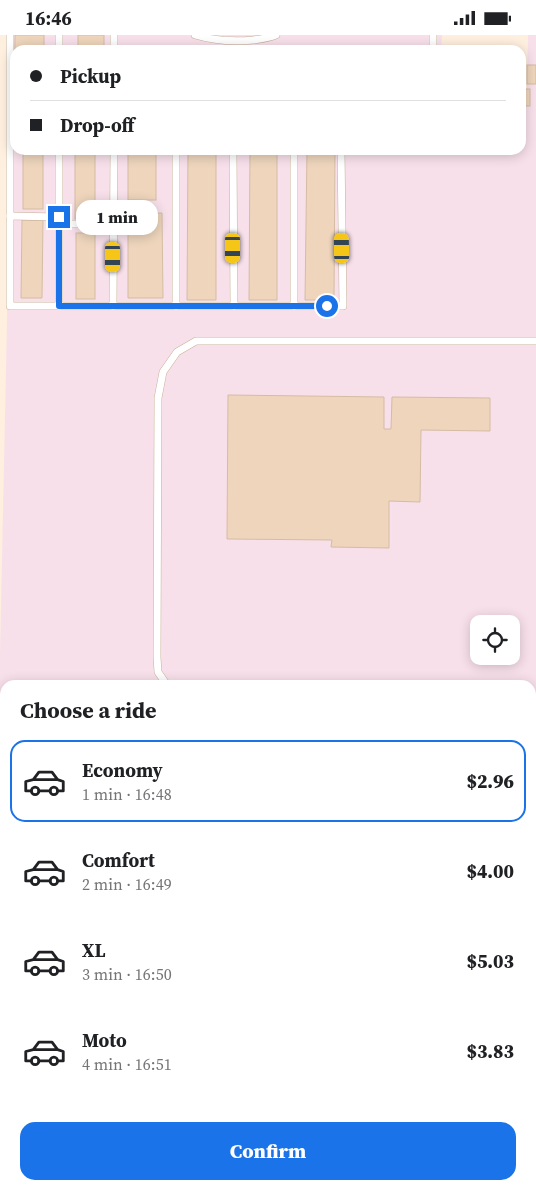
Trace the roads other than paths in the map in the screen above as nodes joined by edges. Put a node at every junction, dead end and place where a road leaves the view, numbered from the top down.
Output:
1 (195, 35) edge
2 (276, 35) edge
3 (12, 155) edge
4 (59, 155) edge
5 (114, 155) edge
6 (176, 155) edge
7 (233, 155) edge
8 (294, 155) edge
9 (341, 155) edge
10 (10, 216) junction
11 (59, 221) junction
12 (113, 224) junction
13 (59, 306) junction
14 (113, 306) junction
15 (176, 306) junction
16 (234, 306) junction
17 (294, 306) junction
18 (536, 341) edge
19 (164, 680) edge

1 - 2 lane
3 - 10 lane
4 - 11 lane
5 - 12 lane
6 - 15 lane
7 - 16 lane
8 - 17 lane
9 - 17 lane
10 - 11 lane
10 - 13 lane
11 - 12 lane
11 - 13 lane
12 - 14 lane
13 - 14 lane
14 - 15 lane
15 - 16 lane
16 - 17 lane
18 - 19 lane

